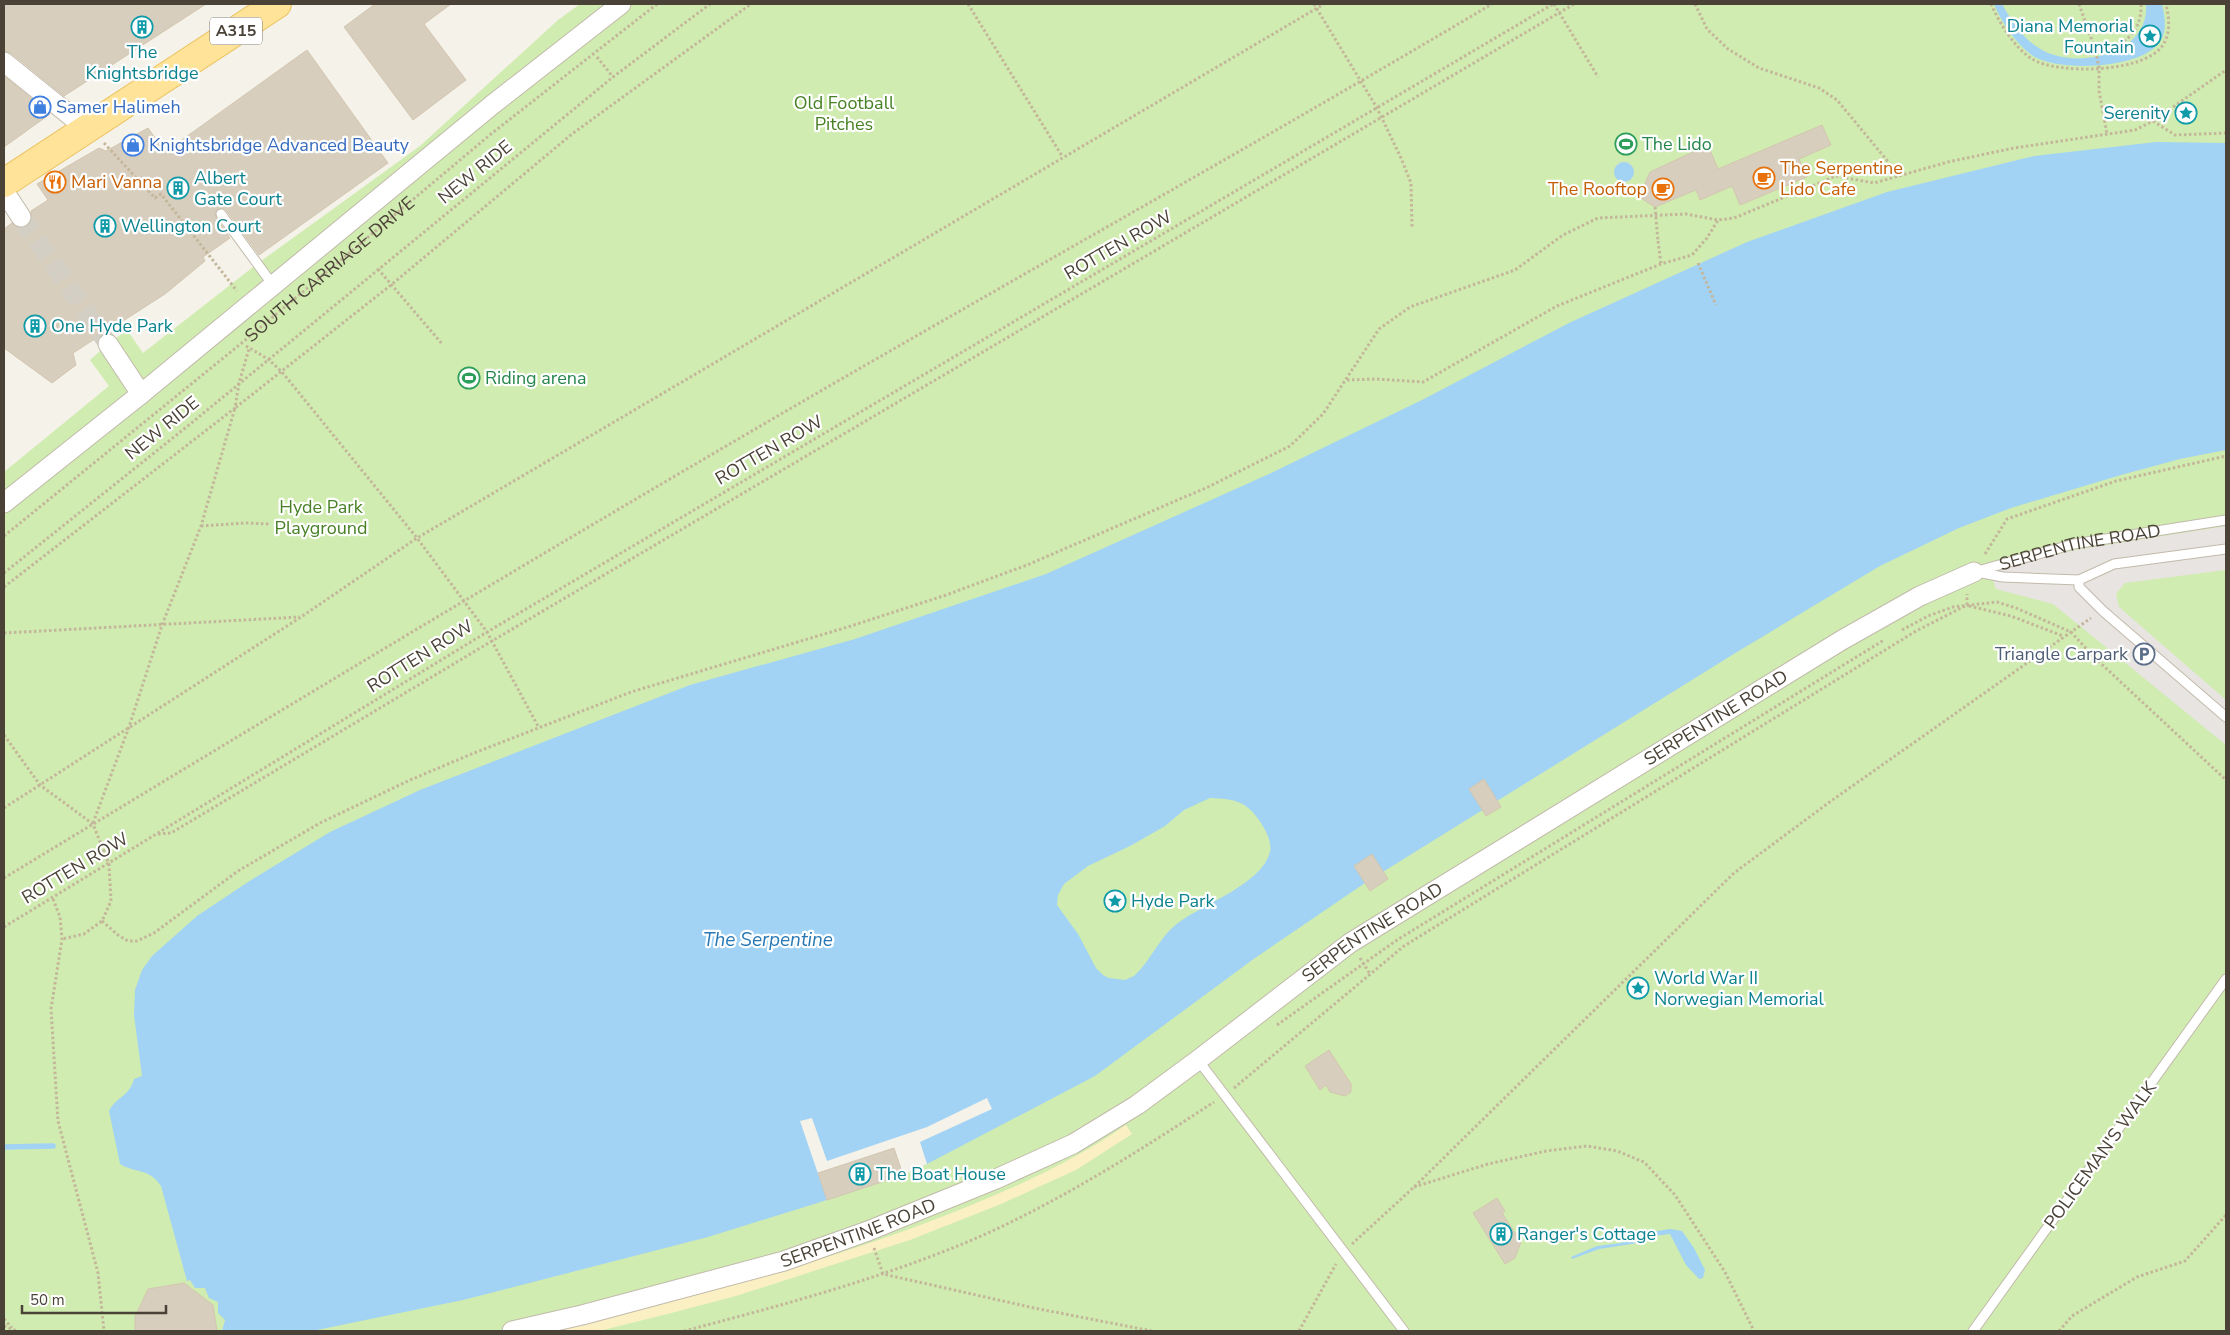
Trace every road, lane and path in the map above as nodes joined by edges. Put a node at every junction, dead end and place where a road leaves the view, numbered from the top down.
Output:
1 (277, 4) edge
2 (622, 4) edge
3 (657, 4) edge
4 (710, 4) edge
5 (751, 4) edge
6 (968, 4) edge
7 (1314, 4) edge
8 (1324, 4) edge
9 (1492, 4) edge
10 (1554, 4) edge
11 (1574, 4) edge
12 (1695, 4) edge
13 (1991, 4) edge
14 (2079, 4) edge
15 (2141, 4) edge
16 (2166, 4) edge
17 (1317, 8) junction
18 (1559, 12) junction
19 (2096, 52) junction
20 (597, 57) dead end
21 (4, 62) edge
22 (2099, 68) junction
23 (2226, 70) edge
24 (613, 77) junction
25 (1598, 77) dead end
26 (1361, 82) junction
27 (1377, 108) junction
28 (1381, 117) junction
29 (2153, 121) junction
30 (87, 128) junction
31 (2226, 132) edge
32 (2106, 134) junction
33 (1062, 156) junction
34 (1900, 176) junction
35 (4, 183) edge
36 (4, 191) edge
37 (1655, 207) dead end
38 (221, 214) dead end
39 (21, 217) tunnel mouth
40 (1718, 220) junction
41 (1412, 227) dead end
42 (1698, 263) dead end
43 (1661, 264) junction
44 (378, 269) junction
45 (273, 285) junction
46 (392, 285) junction
47 (1716, 305) dead end
48 (248, 306) junction
49 (108, 344) tunnel mouth
50 (443, 345) dead end
51 (268, 359) junction
52 (282, 372) junction
53 (1347, 380) junction
54 (239, 383) junction
55 (142, 394) junction
56 (235, 408) junction
57 (2226, 456) edge
58 (4, 503) edge
59 (2226, 520) edge
60 (269, 524) dead end
61 (201, 526) junction
62 (4, 536) edge
63 (417, 538) junction
64 (2226, 548) edge
65 (1974, 572) junction
66 (4, 573) edge
67 (2080, 580) junction
68 (4, 587) edge
69 (1920, 596) junction
70 (463, 601) junction
71 (1997, 602) dead end
72 (1967, 605) junction
73 (2103, 611) junction
74 (301, 617) junction
75 (162, 625) junction
76 (487, 632) junction
77 (2071, 632) junction
78 (4, 633) edge
79 (2064, 636) junction
80 (492, 640) junction
81 (2226, 717) edge
82 (130, 727) junction
83 (539, 728) junction
84 (4, 735) edge
85 (2226, 780) edge
86 (40, 785) junction
87 (4, 808) edge
88 (92, 824) junction
89 (157, 834) junction
90 (109, 864) junction
91 (4, 878) edge
92 (53, 899) junction
93 (102, 921) junction
94 (4, 928) edge
95 (62, 939) junction
96 (2226, 979) edge
97 (1198, 1060) junction
98 (1224, 1096) junction
99 (1413, 1188) junction
100 (2226, 1215) edge
101 (868, 1231) junction
102 (1342, 1253) junction
103 (883, 1274) junction
104 (4, 1319) edge
105 (4, 1326) edge
106 (12, 1328) junction
107 (17, 1331) edge
108 (104, 1331) edge
109 (512, 1331) edge
110 (684, 1331) edge
111 (1152, 1331) edge
112 (1299, 1331) edge
113 (1404, 1331) edge
114 (1754, 1331) edge
115 (1973, 1331) edge
116 (2059, 1331) edge

1 - 30 main road, A315
2 - 45 street, SOUTH CARRIAGE DRIVE
3 - 62 path, SOUTH CARRIAGE DRIVE
4 - 24 path, NEW RIDE
5 - 46 path
6 - 33 path
7 - 17 path
8 - 17 path
9 - 26 path, ROTTEN ROW
10 - 18 path
10 - 27 path, ROTTEN ROW
11 - 18 path
12 - 34 path
13 - 22 path
14 - 19 path
15 - 19 path
16 - 22 path
17 - 26 path
17 - 33 path
18 - 25 path
18 - 28 path
19 - 22 path
20 - 24 path
21 - 30 street
22 - 32 path
23 - 29 path
24 - 44 path, NEW RIDE
26 - 27 path
26 - 70 path, ROTTEN ROW
27 - 28 path
27 - 76 path, ROTTEN ROW
28 - 41 path
28 - 80 path
29 - 31 path
29 - 32 path
30 - 35 main road, A315
30 - 48 path
32 - 34 path
33 - 63 path
34 - 40 path
36 - 39 street
37 - 43 path, bridge
38 - 45 lane
40 - 43 path
40 - 53 path
42 - 47 path
43 - 53 path
44 - 46 path
44 - 51 path, NEW RIDE
45 - 48 street, SOUTH CARRIAGE DRIVE
46 - 50 path
46 - 52 path
48 - 55 street, SOUTH CARRIAGE DRIVE
49 - 55 street
51 - 52 path
51 - 54 path, NEW RIDE
51 - 54 path
52 - 56 path
52 - 63 path
53 - 83 path
54 - 56 path
54 - 66 path, NEW RIDE
55 - 58 street, SOUTH CARRIAGE DRIVE
56 - 61 path
56 - 68 path
57 - 65 path
59 - 65 lane, SERPENTINE ROAD
60 - 61 path
61 - 75 path
63 - 70 path
63 - 74 path
64 - 67 lane
65 - 67 lane
65 - 69 street, SERPENTINE ROAD
65 - 72 path
67 - 73 lane
69 - 72 path
69 - 97 street, SERPENTINE ROAD
70 - 76 path
70 - 88 path, ROTTEN ROW
71 - 77 path
72 - 79 path
72 - 98 path
73 - 77 path
73 - 81 lane
74 - 75 path
74 - 82 path
75 - 78 path
75 - 82 path
76 - 80 path
76 - 89 path, ROTTEN ROW
77 - 79 path
77 - 85 path
79 - 99 path
80 - 83 path
80 - 89 path
82 - 86 path
82 - 88 path
83 - 93 path
84 - 86 path
86 - 87 path
86 - 88 path
88 - 90 path
88 - 91 path, ROTTEN ROW
89 - 90 path, ROTTEN ROW
90 - 92 path, ROTTEN ROW
90 - 93 path
92 - 94 path, ROTTEN ROW
92 - 95 path
93 - 95 path
95 - 108 path
96 - 115 lane, POLICEMAN'S WALK
97 - 98 lane
97 - 101 street, SERPENTINE ROAD
98 - 102 lane
98 - 103 path
99 - 102 path
99 - 114 path
100 - 116 path
101 - 103 path
101 - 109 street, SERPENTINE ROAD
102 - 112 path
102 - 113 lane
103 - 110 path
103 - 111 path
104 - 106 path
105 - 106 path
106 - 107 path

